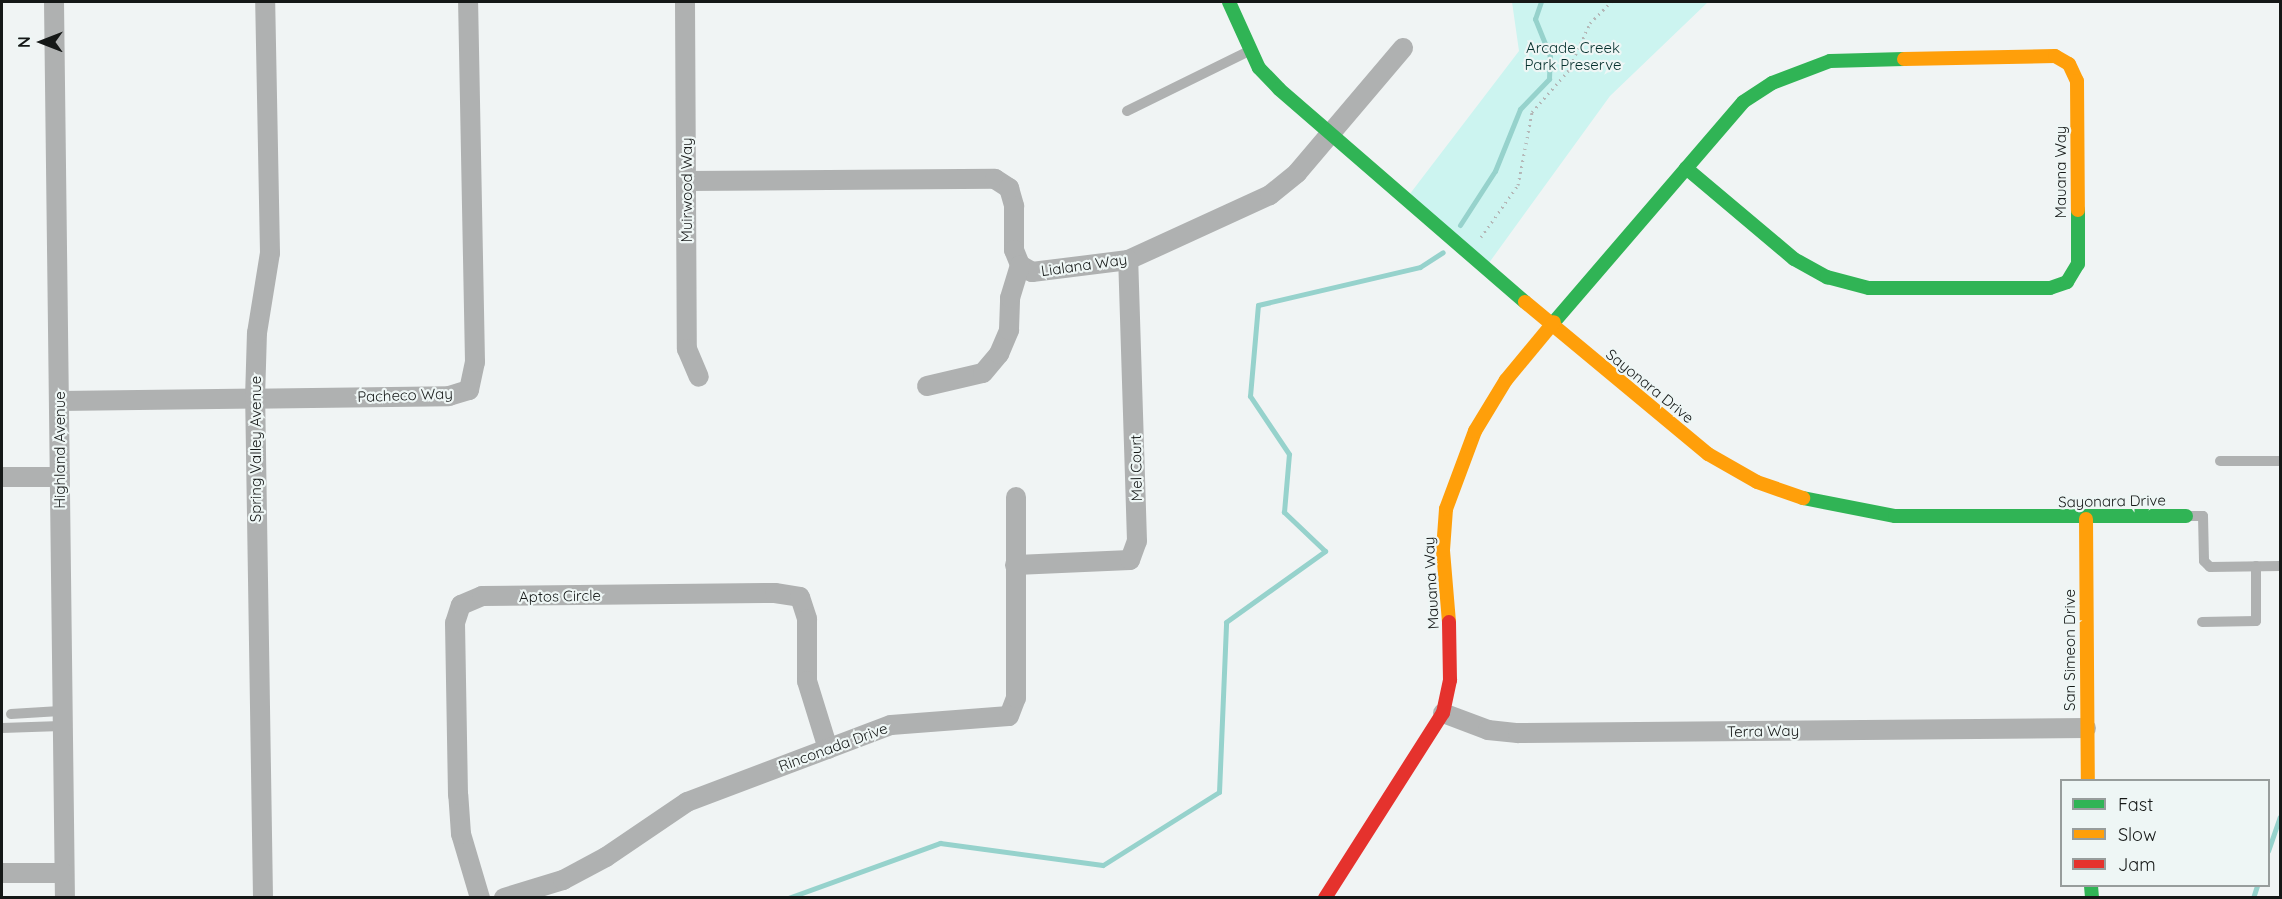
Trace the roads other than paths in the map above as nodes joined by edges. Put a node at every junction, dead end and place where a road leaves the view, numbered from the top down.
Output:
1 (54, 2) edge
2 (265, 2) edge
3 (468, 2) edge
4 (685, 2) edge
5 (1229, 2) edge
6 (1403, 48) dead end
7 (1249, 50) junction
8 (1128, 111) dead end
9 (1330, 135) junction
10 (1686, 168) junction
11 (687, 181) junction
12 (1128, 260) junction
13 (1020, 265) junction
14 (1550, 326) junction
15 (699, 377) dead end
16 (927, 386) dead end
17 (255, 399) junction
18 (60, 401) junction
19 (2220, 461) dead end
20 (2280, 461) edge
21 (2, 477) edge
22 (60, 477) junction
23 (1016, 497) dead end
24 (2186, 516) joint
25 (2086, 519) junction
26 (1015, 565) junction
27 (2256, 566) junction
28 (2280, 566) edge
29 (2202, 622) dead end
30 (1443, 713) junction
31 (11, 714) dead end
32 (60, 718) junction
33 (2, 728) edge
34 (2086, 728) junction
35 (828, 749) junction
36 (2088, 779) edge
37 (2, 873) edge
38 (64, 873) junction
39 (65, 897) edge
40 (263, 897) edge
41 (480, 897) edge
42 (504, 897) edge
43 (1325, 897) edge

1 - 18 street, Highland Avenue
2 - 17 street, Spring Valley Avenue
3 - 17 street, Pacheco Way
4 - 11 street, Muirwood Way
5 - 7 street, Sayonara Drive
6 - 9 street, Lialana Way
7 - 8 lane
7 - 9 street, Sayonara Drive
9 - 12 street, Lialana Way
9 - 14 street, Sayonara Drive
10 - 10 street, Mauana Way
10 - 14 street, Mauana Way
11 - 13 street, Lialana Way
11 - 15 street, Muirwood Way
12 - 13 street, Lialana Way
12 - 26 street, Mel Court
13 - 16 street
14 - 25 street, Sayonara Drive
14 - 30 street, Mauana Way
17 - 18 street, Pacheco Way
17 - 40 street, Spring Valley Avenue
18 - 22 street, Highland Avenue
19 - 20 lane
21 - 22 street
22 - 32 street, Highland Avenue
23 - 26 street, Rinconada Drive
24 - 25 street, Sayonara Drive
24 - 27 lane
25 - 34 street, San Simeon Drive
26 - 35 street, Rinconada Drive
27 - 28 lane
27 - 29 lane
30 - 34 street, Terra Way
30 - 43 street, Mauana Way
31 - 32 lane
32 - 33 lane
32 - 38 street, Highland Avenue
34 - 36 street, San Simeon Drive
35 - 41 street, Aptos Circle
35 - 42 street, Rinconada Drive
37 - 38 street
38 - 39 street, Highland Avenue

